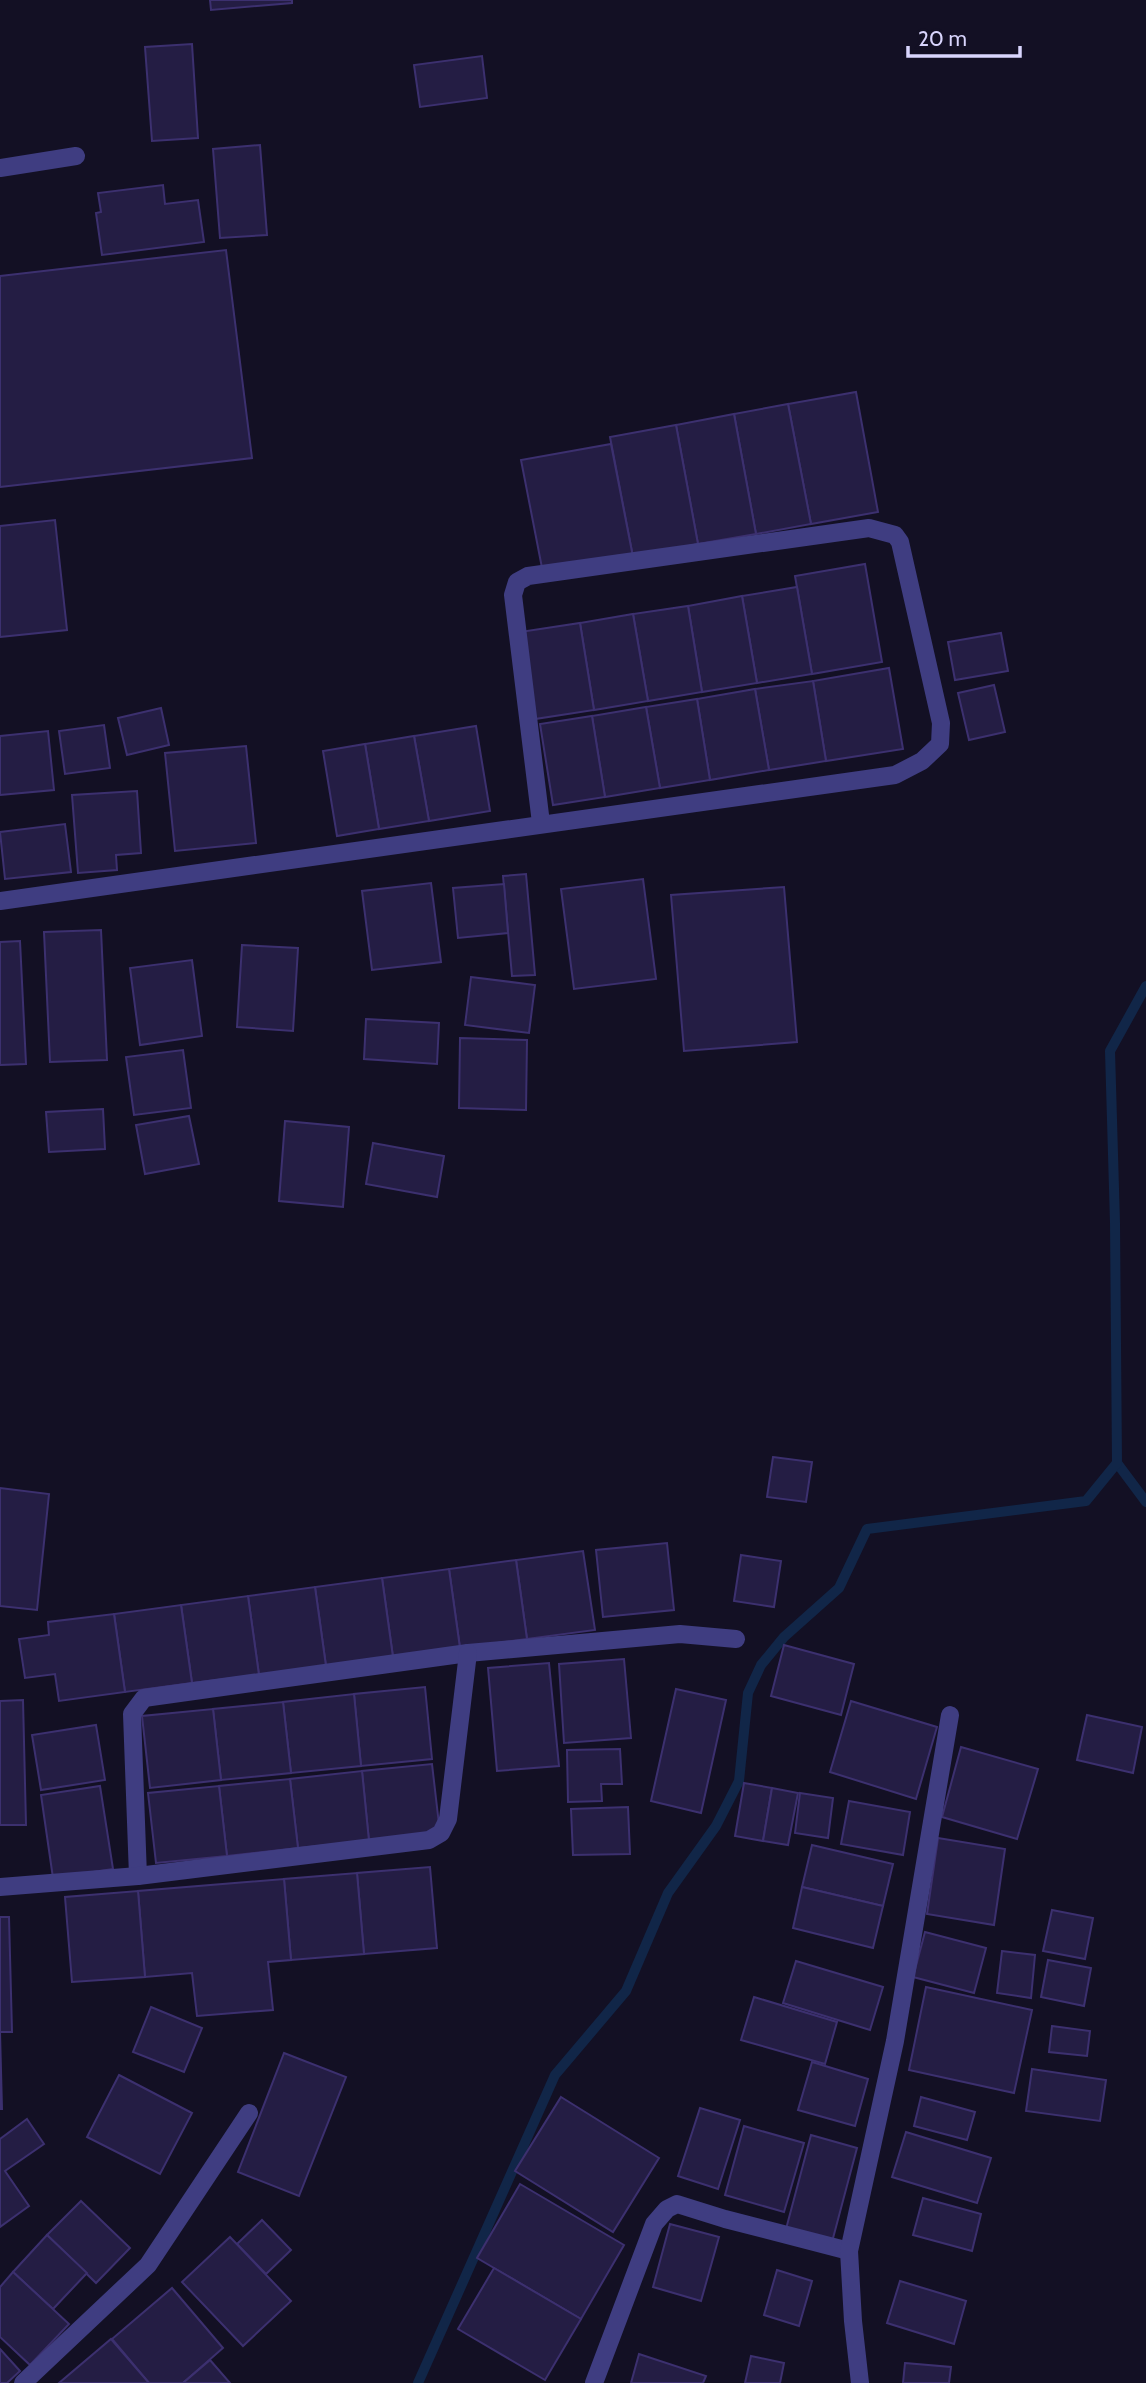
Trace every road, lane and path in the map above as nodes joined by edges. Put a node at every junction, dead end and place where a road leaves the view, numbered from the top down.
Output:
1 (76, 156) dead end
2 (0, 168) edge
3 (541, 823) junction
4 (0, 901) edge
5 (736, 1639) dead end
6 (468, 1653) junction
7 (950, 1715) dead end
8 (138, 1876) junction
9 (0, 1887) edge
10 (249, 2113) dead end
11 (849, 2251) junction
12 (23, 2383) edge
13 (594, 2383) edge
14 (860, 2383) edge

1 - 2 street
3 - 3 street
3 - 4 street
5 - 6 street
6 - 8 street
6 - 8 street
7 - 11 street
8 - 9 street
10 - 12 street
11 - 13 street
11 - 14 street

